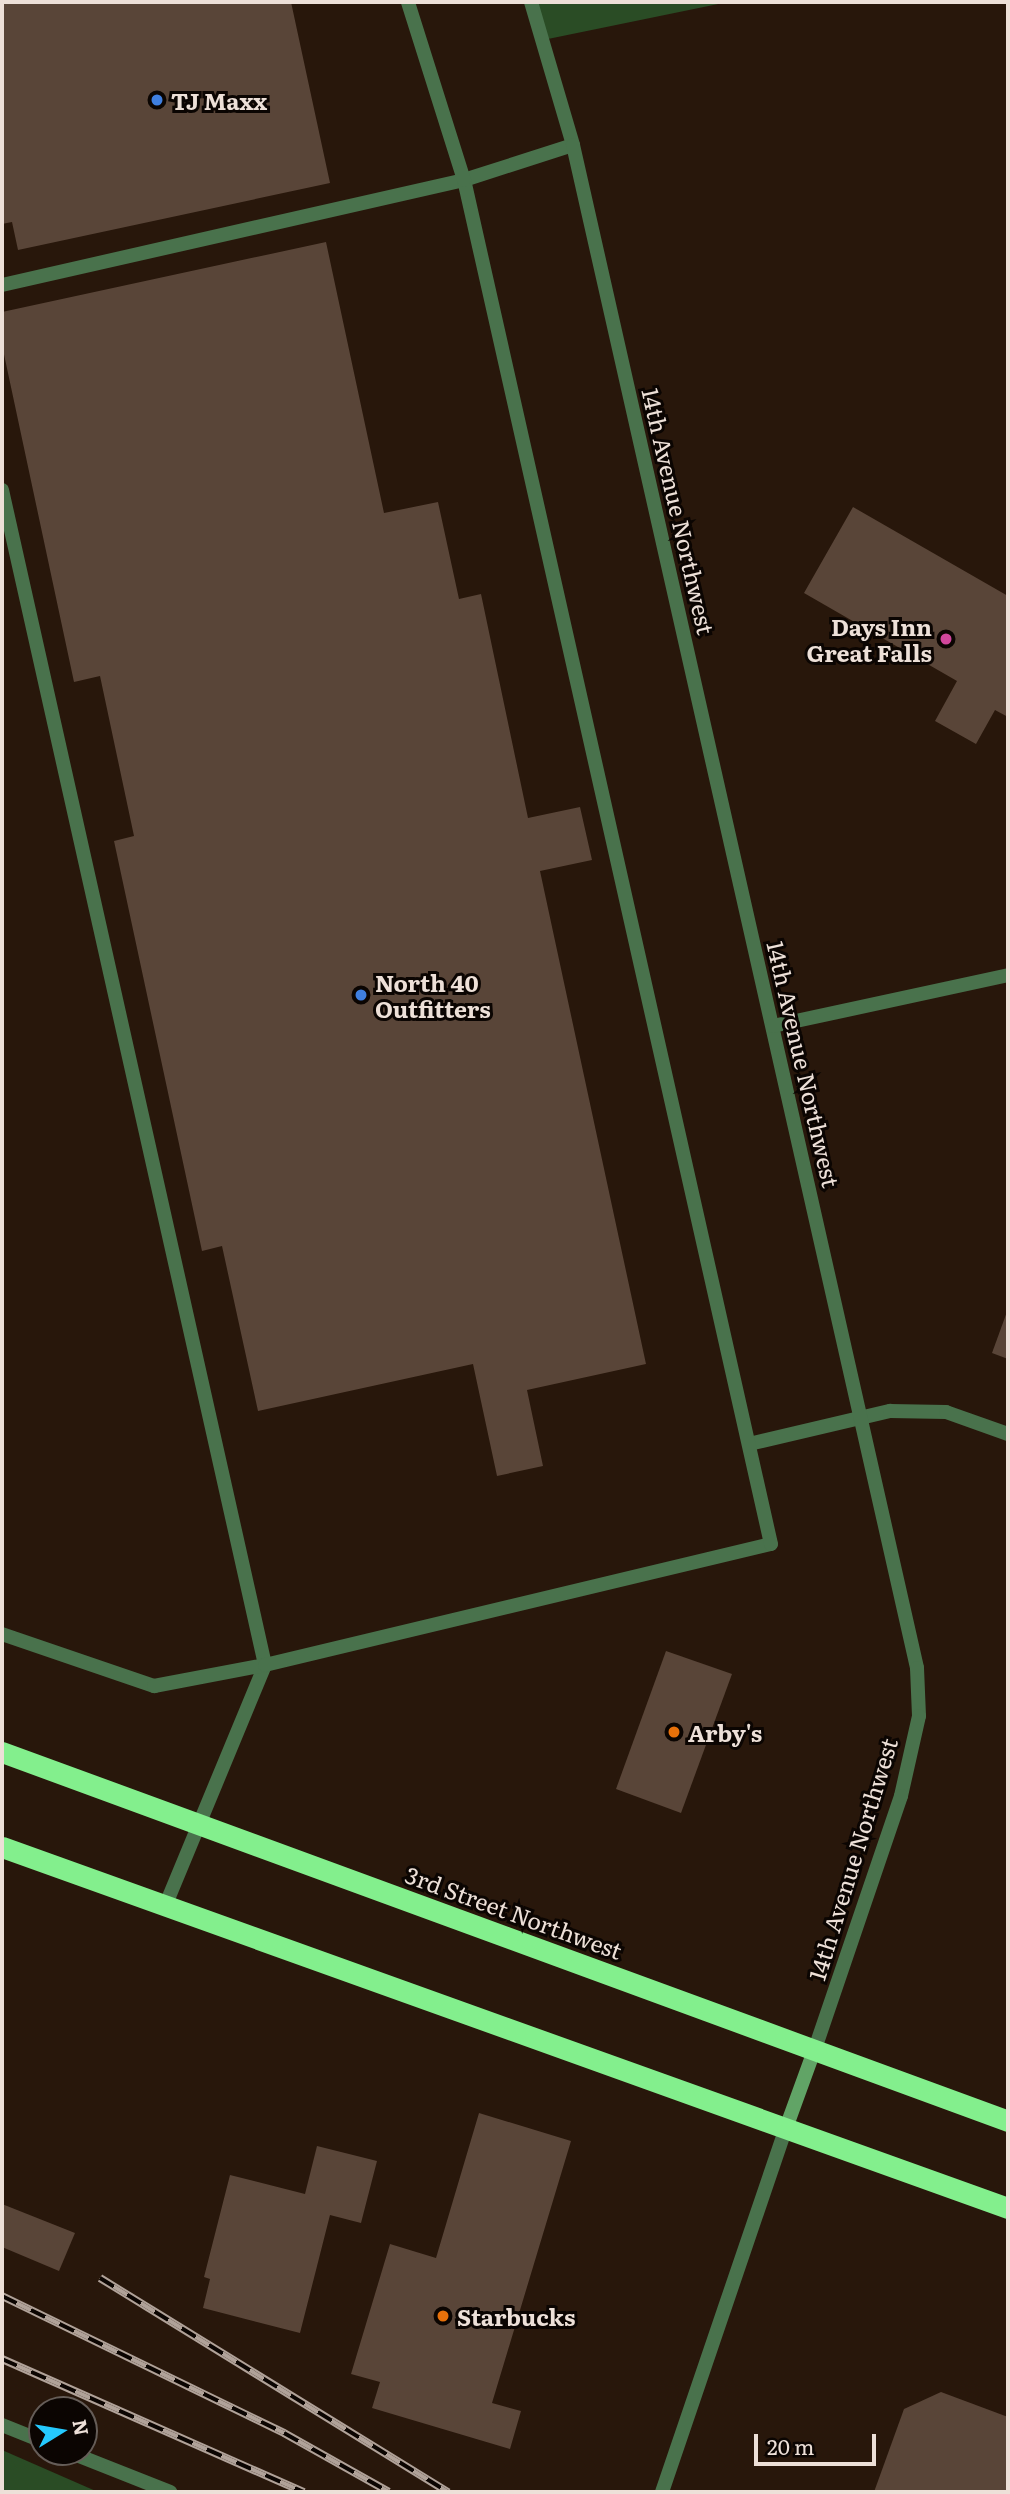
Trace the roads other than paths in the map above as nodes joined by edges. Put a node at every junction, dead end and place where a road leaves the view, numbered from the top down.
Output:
1 (408, 2) edge
2 (531, 2) edge
3 (573, 145) junction
4 (464, 180) junction
5 (2, 285) edge
6 (2, 490) edge
7 (1008, 975) edge
8 (773, 1026) junction
9 (861, 1416) junction
10 (1008, 1434) edge
11 (749, 1444) junction
12 (2, 1634) edge
13 (265, 1665) junction
14 (2, 1752) edge
15 (199, 1824) junction
16 (2, 1847) edge
17 (165, 1906) junction
18 (814, 2051) junction
19 (1008, 2121) edge
20 (786, 2128) junction
21 (1008, 2208) edge
22 (2, 2425) edge
23 (28, 2435) edge
24 (98, 2463) edge
25 (170, 2492) edge
26 (662, 2492) edge

1 - 4 street
2 - 3 street, 14th Avenue Northwest
3 - 4 street
3 - 8 street, 14th Avenue Northwest
4 - 5 street
4 - 11 street
6 - 13 street
7 - 8 street
8 - 9 street, 14th Avenue Northwest
9 - 10 street
9 - 11 street
9 - 18 street, 14th Avenue Northwest
11 - 13 street
12 - 13 street
13 - 15 street
14 - 15 highway, 3rd Street Northwest
15 - 17 street
15 - 18 highway, 3rd Street Northwest
16 - 17 highway
17 - 20 highway
18 - 19 highway, 3rd Street Northwest
18 - 20 street, 14th Avenue Northwest
20 - 21 highway
20 - 26 street
22 - 23 street
24 - 25 street

